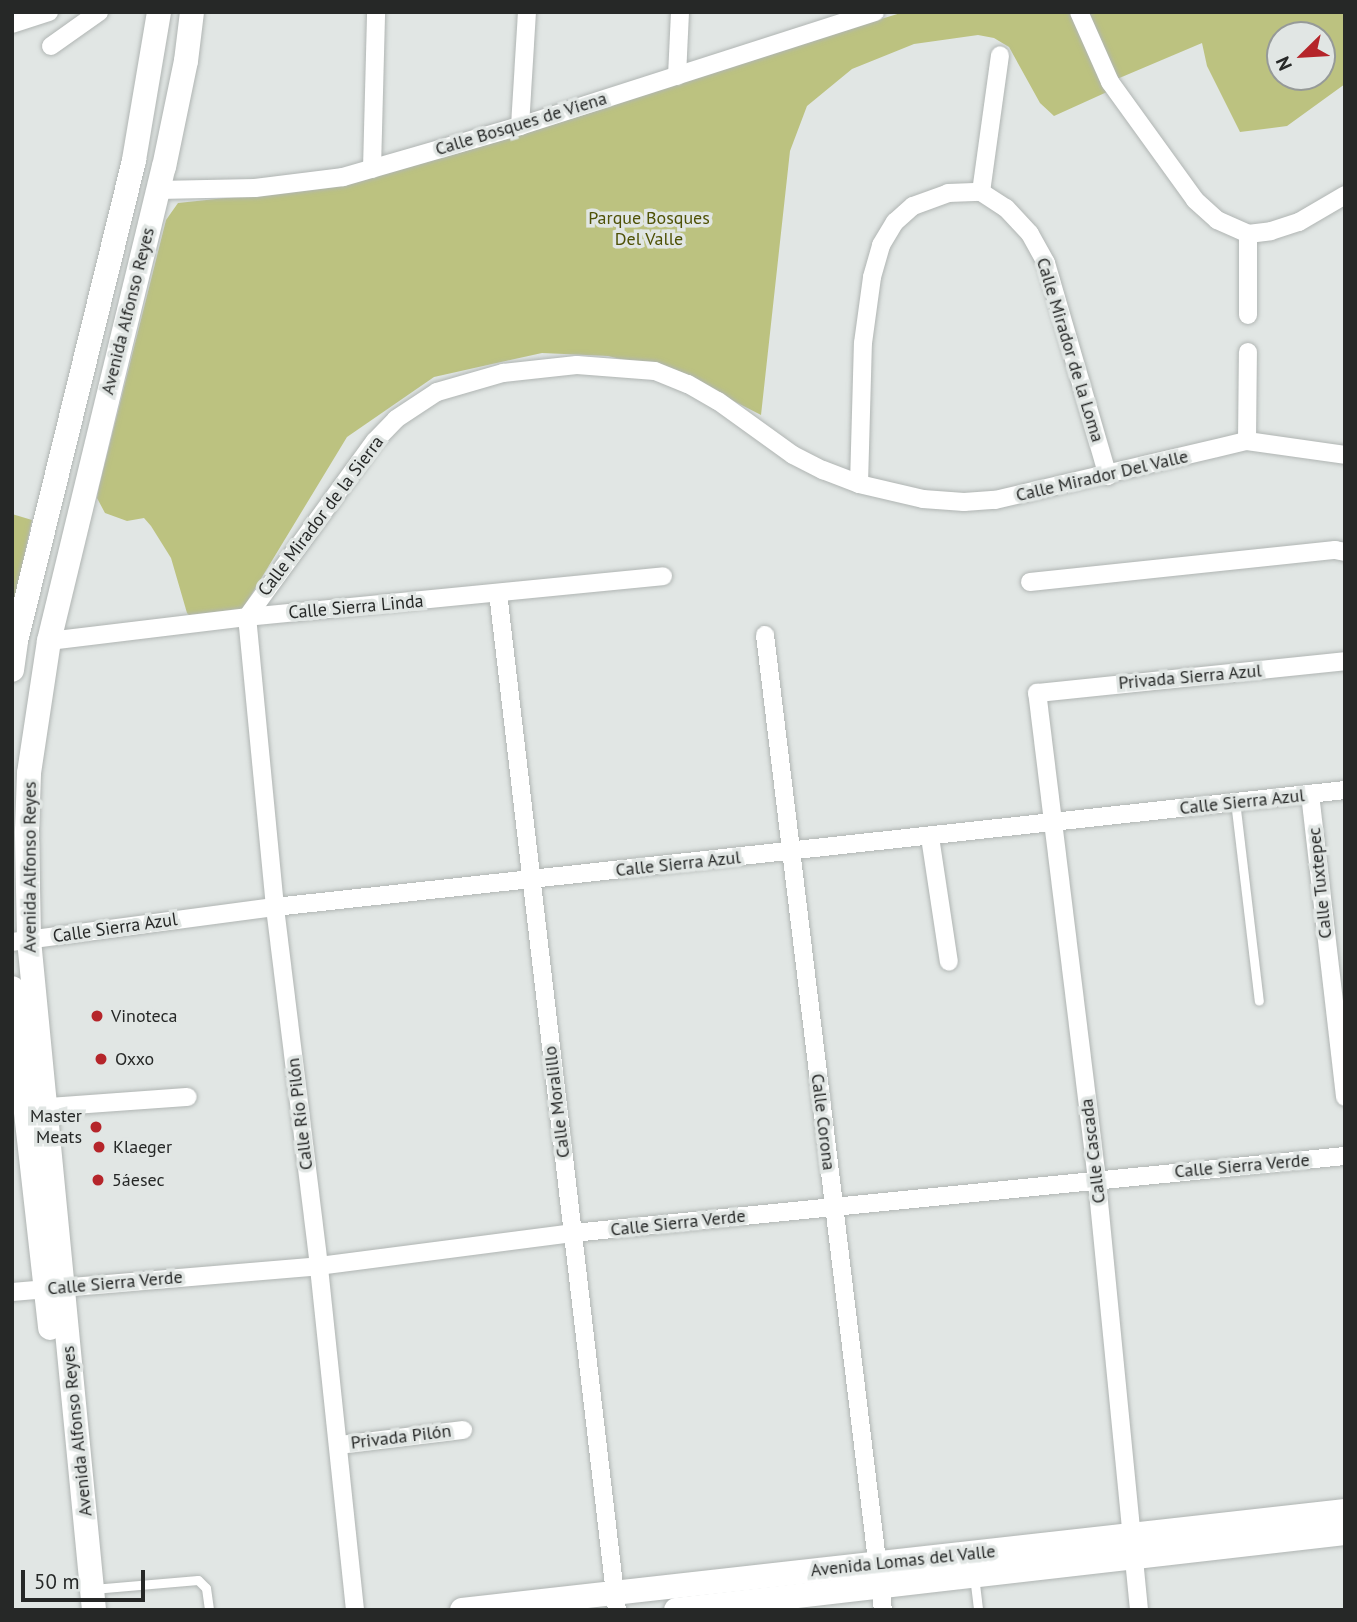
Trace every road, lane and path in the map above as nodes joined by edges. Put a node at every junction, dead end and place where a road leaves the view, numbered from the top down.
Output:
1 (49, 12) edge
2 (99, 12) edge
3 (159, 12) edge
4 (192, 12) edge
5 (376, 12) edge
6 (527, 12) edge
7 (680, 12) edge
8 (1079, 12) edge
9 (869, 13) edge
10 (12, 24) edge
11 (51, 46) dead end
12 (1000, 55) dead end
13 (677, 76) junction
14 (520, 126) junction
15 (372, 169) junction
16 (158, 190) junction
17 (981, 192) junction
18 (1345, 195) edge
19 (1248, 234) junction
20 (1248, 315) dead end
21 (1248, 352) dead end
22 (1247, 441) junction
23 (1345, 455) edge
24 (1108, 476) junction
25 (859, 484) junction
26 (1345, 552) edge
27 (663, 576) dead end
28 (1030, 582) dead end
29 (498, 593) junction
30 (247, 617) junction
31 (765, 635) dead end
32 (48, 641) junction
33 (1345, 661) edge
34 (12, 670) edge
35 (1037, 694) joint
36 (1345, 790) edge
37 (1310, 794) junction
38 (1235, 802) junction
39 (1055, 823) junction
40 (930, 836) junction
41 (789, 852) junction
42 (531, 879) junction
43 (275, 907) junction
44 (21, 941) edge
45 (949, 962) dead end
46 (12, 988) edge
47 (1259, 1001) dead end
48 (188, 1097) dead end
49 (1345, 1097) edge
50 (36, 1107) junction
51 (1345, 1156) edge
52 (1097, 1180) junction
53 (834, 1208) junction
54 (573, 1233) junction
55 (319, 1266) junction
56 (54, 1288) junction
57 (12, 1292) edge
58 (463, 1430) dead end
59 (339, 1445) junction
60 (1345, 1511) edge
61 (1345, 1533) edge
62 (1132, 1546) junction
63 (879, 1575) junction
64 (974, 1575) junction
65 (93, 1600) edge
66 (616, 1602) edge
67 (77, 1610) edge
68 (209, 1610) edge
69 (355, 1610) edge
70 (462, 1610) edge
71 (676, 1610) edge
72 (883, 1610) edge
73 (978, 1610) edge
74 (1139, 1610) edge

1 - 10 street
2 - 11 street
3 - 34 main road, Avenida Alfonso Reyes
4 - 16 main road, Avenida Alfonso Reyes
5 - 15 street
6 - 14 street
7 - 13 street
8 - 19 street
9 - 13 street, Calle Bosques de Viena
12 - 17 street
13 - 14 street, Calle Bosques de Viena
14 - 15 street, Calle Bosques de Viena
15 - 16 street, Calle Bosques de Viena
16 - 32 main road, Avenida Alfonso Reyes
17 - 24 street, Calle Mirador de la Loma
17 - 25 street
18 - 19 street
19 - 20 street
21 - 22 street
22 - 23 street, Calle Mirador Del Valle
22 - 24 street, Calle Mirador Del Valle
24 - 25 street, Calle Mirador Del Valle
25 - 30 street, Calle Mirador de la Sierra
26 - 28 street
27 - 29 street, Calle Sierra Linda
29 - 30 street, Calle Sierra Linda
29 - 42 street, Calle Moralillo
30 - 32 street, Calle Sierra Linda
30 - 43 street, Calle Río Pilón
31 - 41 street, Calle Corona
32 - 44 main road, Avenida Alfonso Reyes
33 - 35 street, Privada Sierra Azul
35 - 39 street, Calle Cascada
36 - 37 street, Calle Sierra Azul
37 - 38 street, Calle Sierra Azul
37 - 49 street, Calle Tuxtepec
38 - 39 street, Calle Sierra Azul
38 - 47 lane
39 - 40 street, Calle Sierra Azul
39 - 52 street, Calle Cascada
40 - 41 street, Calle Sierra Azul
40 - 45 street
41 - 42 street, Calle Sierra Azul
41 - 53 street, Calle Corona
42 - 43 street, Calle Sierra Azul
42 - 54 street, Calle Moralillo
43 - 44 street, Calle Sierra Azul
43 - 55 street, Calle Río Pilón
44 - 50 main road, Avenida Alfonso Reyes
46 - 50 main road, Avenida Alfonso Reyes
48 - 50 street
50 - 56 main road, Avenida Alfonso Reyes
51 - 52 street, Calle Sierra Verde
52 - 53 street, Calle Sierra Verde
52 - 62 street, Calle Cascada
53 - 54 street, Calle Sierra Verde
53 - 63 street, Calle Corona
54 - 55 street, Calle Sierra Verde
54 - 66 street, Calle Moralillo
55 - 56 street, Calle Sierra Verde
55 - 59 street, Calle Río Pilón
56 - 57 street, Calle Sierra Verde
56 - 65 main road, Avenida Alfonso Reyes
56 - 67 main road, Avenida Alfonso Reyes
58 - 59 street, Privada Pilón
59 - 69 street, Calle Río Pilón
60 - 62 main road, Avenida Lomas del Valle
61 - 62 main road, Avenida Lomas del Valle
62 - 63 main road, Avenida Lomas del Valle
62 - 64 main road, Avenida Lomas del Valle
62 - 74 street, Calle Cascada
63 - 64 main road, Avenida Lomas del Valle
63 - 66 main road, Avenida Lomas del Valle
63 - 71 main road, Avenida Lomas del Valle
63 - 72 street, Calle Corona
64 - 73 lane
65 - 68 lane
66 - 70 main road, Avenida Lomas del Valle

